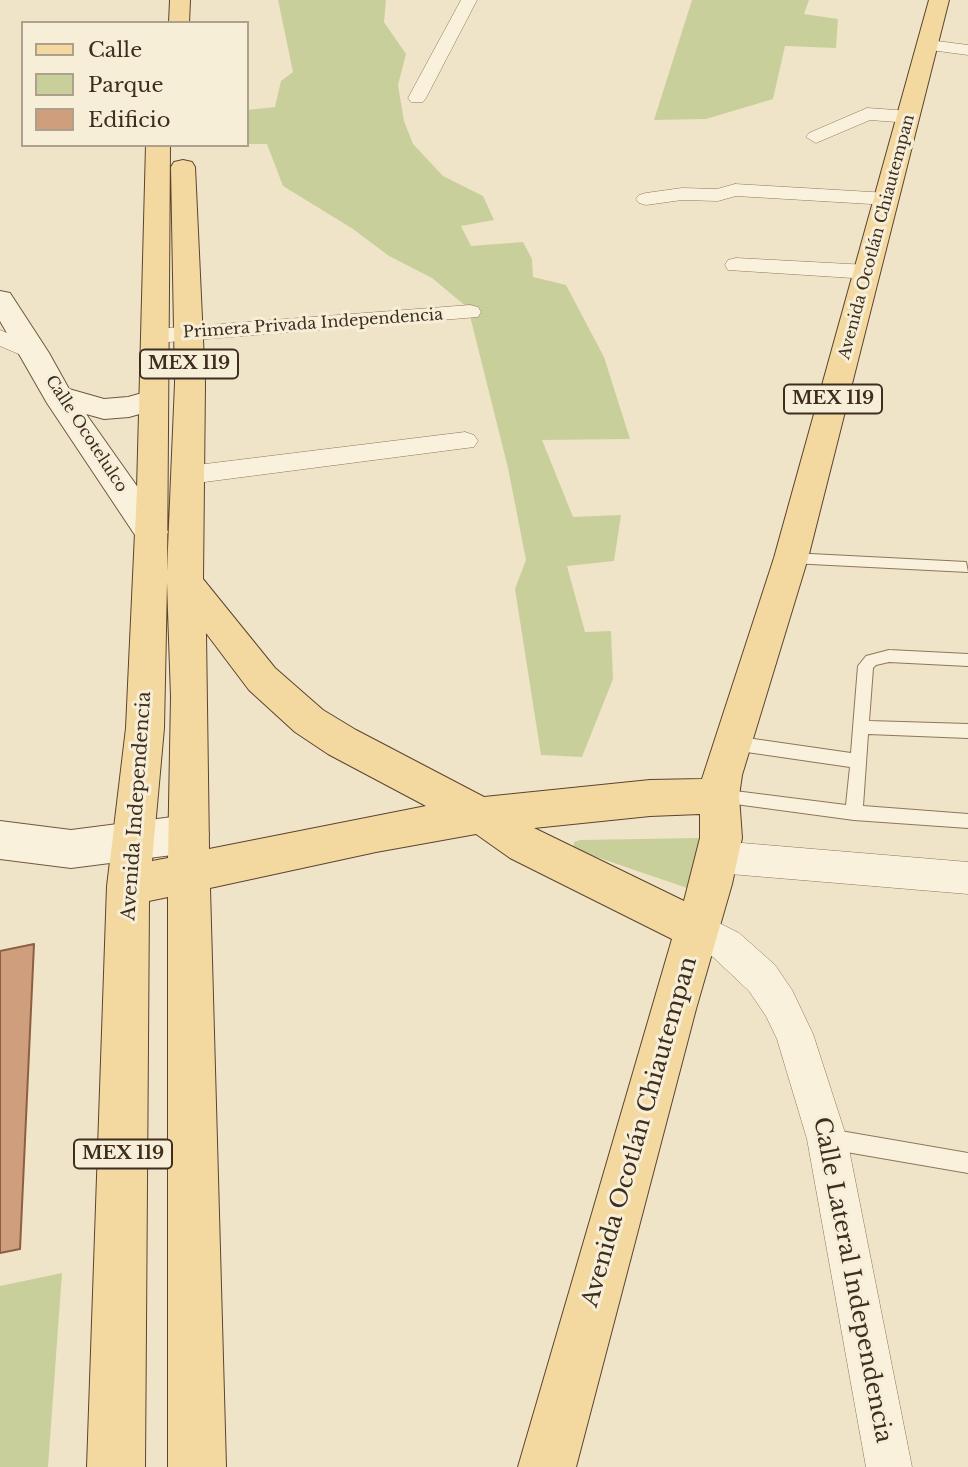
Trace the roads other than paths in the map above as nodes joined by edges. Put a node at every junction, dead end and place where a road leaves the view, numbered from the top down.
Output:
1 (160, 0) edge
2 (180, 0) edge
3 (469, 0) edge
4 (939, 0) edge
5 (160, 21) edge
6 (179, 21) edge
7 (929, 45) junction
8 (968, 50) edge
9 (417, 98) dead end
10 (910, 117) junction
11 (816, 137) dead end
12 (158, 147) edge
13 (182, 147) edge
14 (888, 198) junction
15 (646, 199) dead end
16 (736, 265) dead end
17 (868, 272) junction
18 (0, 299) edge
19 (470, 312) dead end
20 (188, 333) junction
21 (156, 336) junction
22 (0, 337) edge
23 (36, 353) junction
24 (58, 396) junction
25 (153, 400) junction
26 (465, 441) dead end
27 (189, 475) junction
28 (151, 532) junction
29 (791, 558) junction
30 (966, 567) dead end
31 (186, 582) junction
32 (968, 660) edge
33 (861, 727) junction
34 (968, 731) edge
35 (733, 743) junction
36 (859, 761) junction
37 (719, 796) junction
38 (854, 813) junction
39 (481, 815) junction
40 (968, 821) edge
41 (0, 840) edge
42 (189, 854) junction
43 (718, 857) junction
44 (131, 864) junction
45 (968, 878) edge
46 (697, 929) junction
47 (827, 1139) junction
48 (968, 1163) edge
49 (116, 1467) edge
50 (197, 1467) edge
51 (547, 1467) edge
52 (889, 1467) edge

1 - 5 main road
2 - 6 main road
3 - 9 street
4 - 7 main road, Avenida Ocotlán Chiautempan / MEX 119
7 - 8 street
7 - 10 main road, Avenida Ocotlán Chiautempan / MEX 119
10 - 11 street
10 - 14 main road, Avenida Ocotlán Chiautempan / MEX 119
12 - 21 main road, Avenida Independencia / MEX 119
13 - 20 main road, MEX 119
14 - 15 street
14 - 17 main road, Avenida Ocotlán Chiautempan / MEX 119
16 - 17 street
17 - 29 main road, Avenida Ocotlán Chiautempan / MEX 119
18 - 23 main road, Calle Ocotelulco
19 - 20 street, Primera Privada Independencia
20 - 21 street, Primera Privada Independencia
20 - 27 main road, MEX 119
21 - 25 main road, Avenida Independencia / MEX 119
22 - 23 street
23 - 24 main road, Calle Ocotelulco
24 - 25 main road
24 - 28 main road, Calle Ocotelulco
25 - 28 main road, Avenida Independencia / MEX 119
26 - 27 street
27 - 31 main road, MEX 119
28 - 31 main road
28 - 44 main road, Avenida Independencia / MEX 119
29 - 30 lane
29 - 35 main road, Avenida Ocotlán Chiautempan / MEX 119
31 - 39 main road
31 - 42 main road, MEX 119
32 - 33 lane
33 - 34 lane
33 - 36 lane
35 - 36 lane
35 - 37 main road, Avenida Ocotlán Chiautempan / MEX 119
36 - 38 lane
37 - 38 lane
37 - 39 main road
37 - 43 main road, Avenida Ocotlán Chiautempan / MEX 119
38 - 40 lane
39 - 42 main road
39 - 46 main road
41 - 44 main road
42 - 44 main road
42 - 50 main road, MEX 119
43 - 45 street
43 - 46 main road, Avenida Ocotlán Chiautempan / MEX 119
44 - 49 main road, Avenida Independencia / MEX 119
46 - 47 street, Calle Lateral Independencia
46 - 51 main road, Avenida Ocotlán Chiautempan / MEX 119
47 - 48 lane
47 - 52 street, Calle Lateral Independencia

